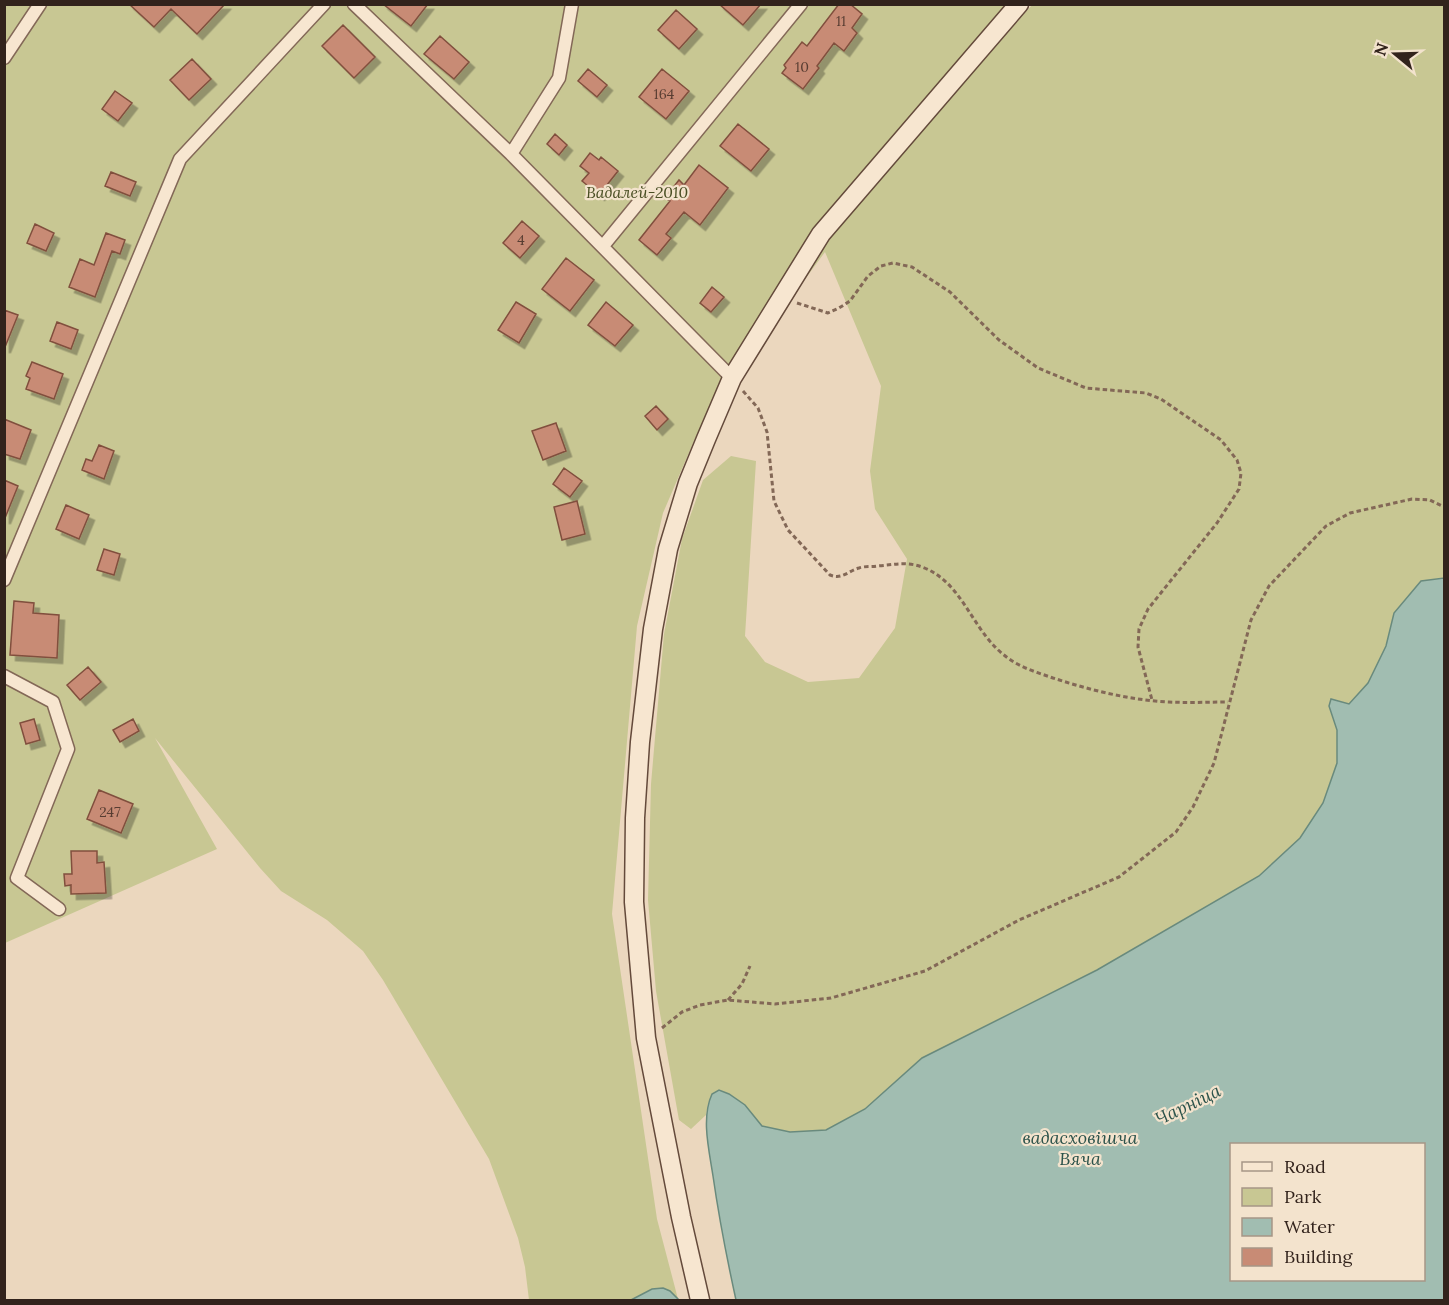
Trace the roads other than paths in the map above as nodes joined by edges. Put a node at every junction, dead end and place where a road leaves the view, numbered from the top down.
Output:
1 (40, 4) edge
2 (324, 4) edge
3 (354, 4) edge
4 (572, 4) edge
5 (801, 4) edge
6 (1019, 4) edge
7 (4, 58) edge
8 (511, 154) junction
9 (603, 246) junction
10 (732, 378) junction
11 (4, 580) edge
12 (4, 676) edge
13 (59, 909) dead end
14 (700, 1300) edge

1 - 7 street
2 - 11 street
3 - 8 street
4 - 8 street
5 - 9 street
6 - 10 street
8 - 9 street
9 - 10 street
10 - 14 street
12 - 13 street

